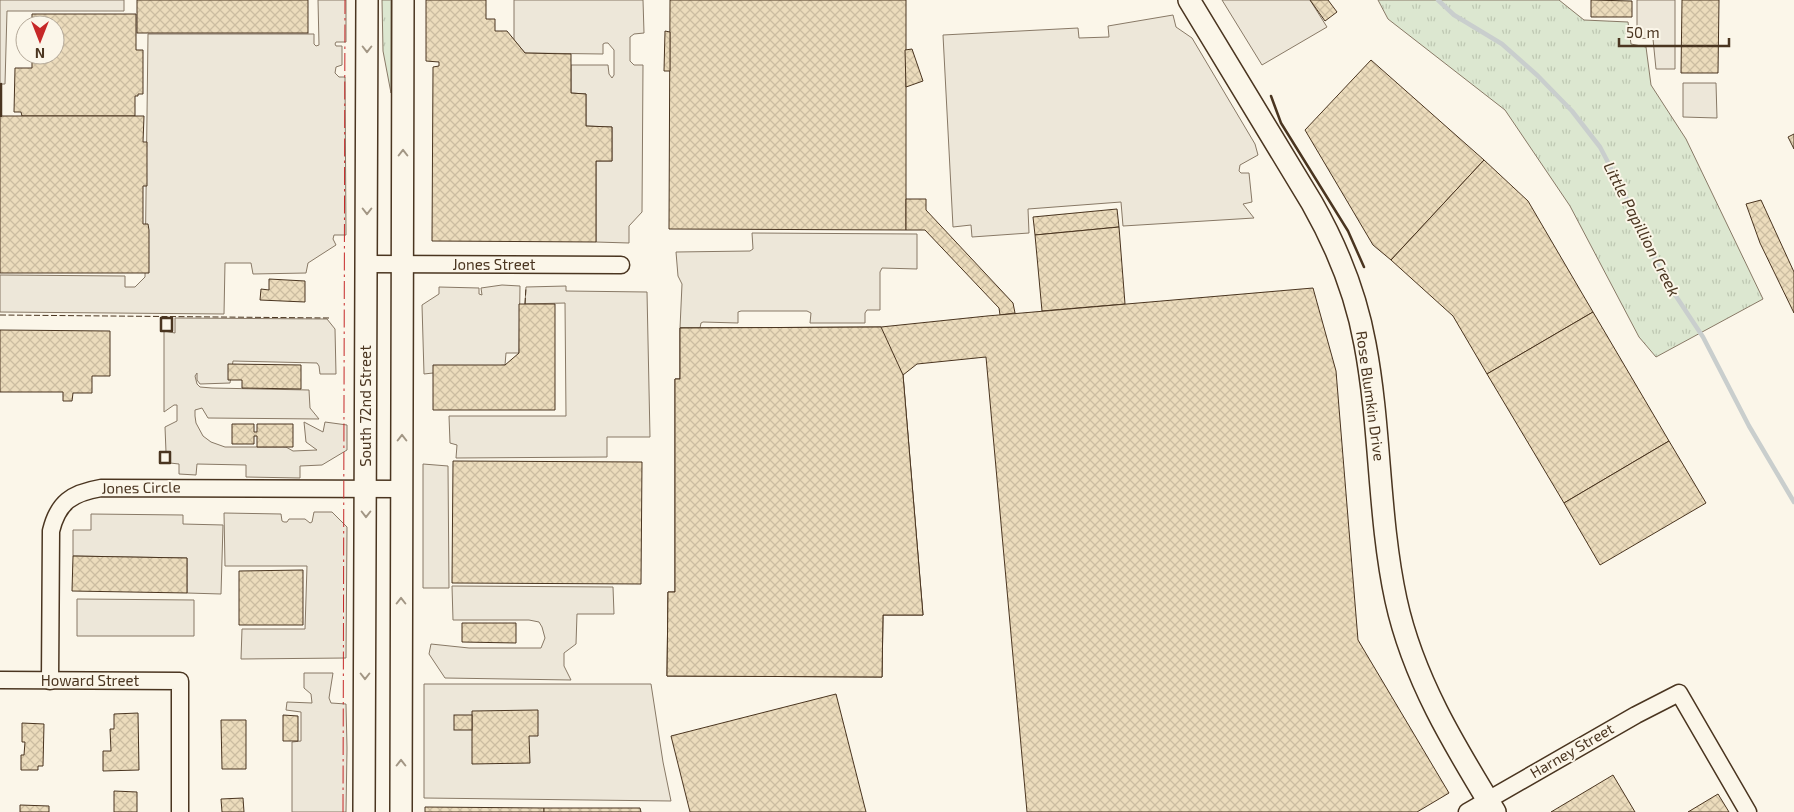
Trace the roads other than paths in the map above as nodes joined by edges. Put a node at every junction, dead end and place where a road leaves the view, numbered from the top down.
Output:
1 (367, 0) edge
2 (403, 0) edge
3 (1190, 0) edge
4 (367, 264) junction
5 (402, 264) junction
6 (621, 265) dead end
7 (366, 488) junction
8 (402, 489) junction
9 (0, 680) edge
10 (50, 681) junction
11 (1491, 806) edge
12 (180, 812) edge
13 (364, 812) edge
14 (401, 812) edge
15 (1466, 812) edge
16 (1748, 812) edge

1 -> 4 main road, South 72nd Street
5 -> 2 main road
3 - 11 main road, Rose Blumkin Drive
4 - 5 street, Jones Street
4 - 7 main road, South 72nd Street
5 - 6 street, Jones Street
8 -> 5 main road
7 - 8 street, Jones Circle
7 - 10 street, Jones Circle
7 -> 13 main road, South 72nd Street
14 -> 8 main road
9 - 10 street, Howard Street
10 - 12 street, Howard Street
11 - 15 street, Harney Street
11 - 16 street, Harney Street

